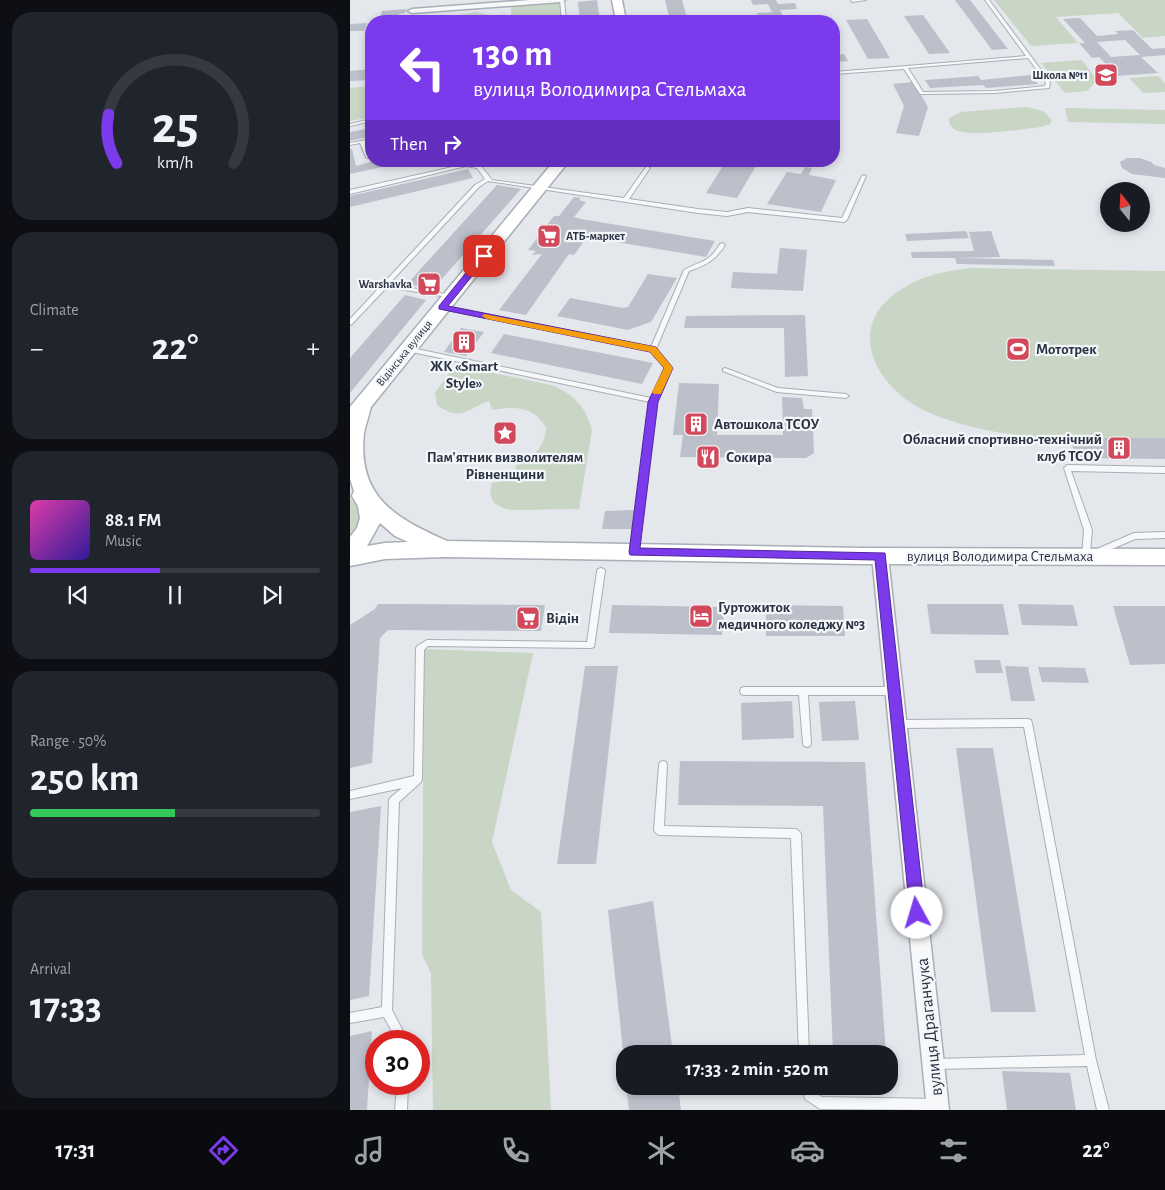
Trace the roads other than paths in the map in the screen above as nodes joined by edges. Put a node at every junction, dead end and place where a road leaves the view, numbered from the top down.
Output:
1 (414, 0) edge
2 (562, 0) edge
3 (617, 0) edge
4 (864, 0) edge
5 (987, 0) edge
6 (852, 1) edge
7 (511, 2) edge
8 (563, 15) edge
9 (620, 15) edge
10 (1029, 57) junction
11 (905, 68) junction
12 (840, 73) edge
13 (365, 121) edge
14 (350, 125) edge
15 (365, 141) edge
16 (362, 142) junction
17 (350, 144) edge
18 (365, 149) edge
19 (457, 167) edge
20 (480, 167) edge
21 (557, 167) edge
22 (648, 168) dead end
23 (864, 176) dead end
24 (488, 179) junction
25 (540, 188) junction
26 (350, 192) edge
27 (626, 199) junction
28 (722, 245) dead end
29 (386, 285) junction
30 (446, 302) junction
31 (350, 323) edge
32 (407, 349) junction
33 (653, 349) junction
34 (726, 370) dead end
35 (846, 396) dead end
36 (653, 402) junction
37 (356, 413) edge
38 (1165, 470) edge
39 (350, 488) edge
40 (368, 501) junction
41 (1165, 535) edge
42 (445, 549) junction
43 (350, 551) edge
44 (634, 552) junction
45 (880, 556) junction
46 (1086, 557) junction
47 (1165, 557) edge
48 (350, 558) edge
49 (601, 571) dead end
50 (744, 691) dead end
51 (803, 691) junction
52 (894, 691) junction
53 (898, 724) junction
54 (807, 743) dead end
55 (663, 765) dead end
56 (418, 779) junction
57 (350, 795) edge
58 (386, 1011) junction
59 (350, 1018) edge
60 (397, 1030) edge
61 (804, 1045) edge
62 (1091, 1060) junction
63 (933, 1064) junction
64 (402, 1095) edge
65 (809, 1095) edge
66 (938, 1107) edge
67 (401, 1110) edge
68 (1103, 1110) edge

1 - 7 street
2 - 7 street
2 - 8 lane
3 - 9 main road
4 - 6 lane
5 - 10 lane
10 - 11 lane
10 - 11 lane
11 - 12 lane
13 - 14 lane
15 - 16 lane
16 - 17 lane
16 - 18 lane
19 - 26 lane
20 - 24 lane
21 - 25 main road, Відінська вулиця
22 - 27 lane
23 - 27 lane
24 - 25 lane
24 - 29 lane
25 - 27 lane
25 - 30 main road, Відінська вулиця
28 - 33 lane
29 - 30 lane
29 - 31 lane
30 - 32 main road, Відінська вулиця
30 - 33 lane
32 - 36 lane
32 - 37 main road, Відінська вулиця
33 - 36 lane
34 - 35 lane
36 - 44 lane
37 - 40 main road, Відінська вулиця
38 - 46 lane
39 - 40 main road, вулиця Володимира Стельмаха
40 - 42 main road, вулиця Володимира Стельмаха
40 - 43 main road
41 - 46 lane
42 - 44 main road, вулиця Володимира Стельмаха
42 - 48 main road, вулиця Володимира Стельмаха
44 - 45 main road, вулиця Володимира Стельмаха
45 - 46 main road, вулиця Володимира Стельмаха
45 - 52 street, вулиця Драганчука
46 - 47 main road, вулиця Володимира Стельмаха
49 - 56 lane
50 - 51 lane
51 - 52 lane
51 - 54 lane
52 - 53 street, вулиця Драганчука
53 - 62 lane
53 - 63 street, вулиця Драганчука
55 - 61 lane
56 - 57 lane
56 - 58 lane
58 - 59 lane
58 - 60 lane
62 - 63 lane
62 - 68 lane
63 - 66 street, вулиця Драганчука
64 - 67 lane
65 - 66 lane

